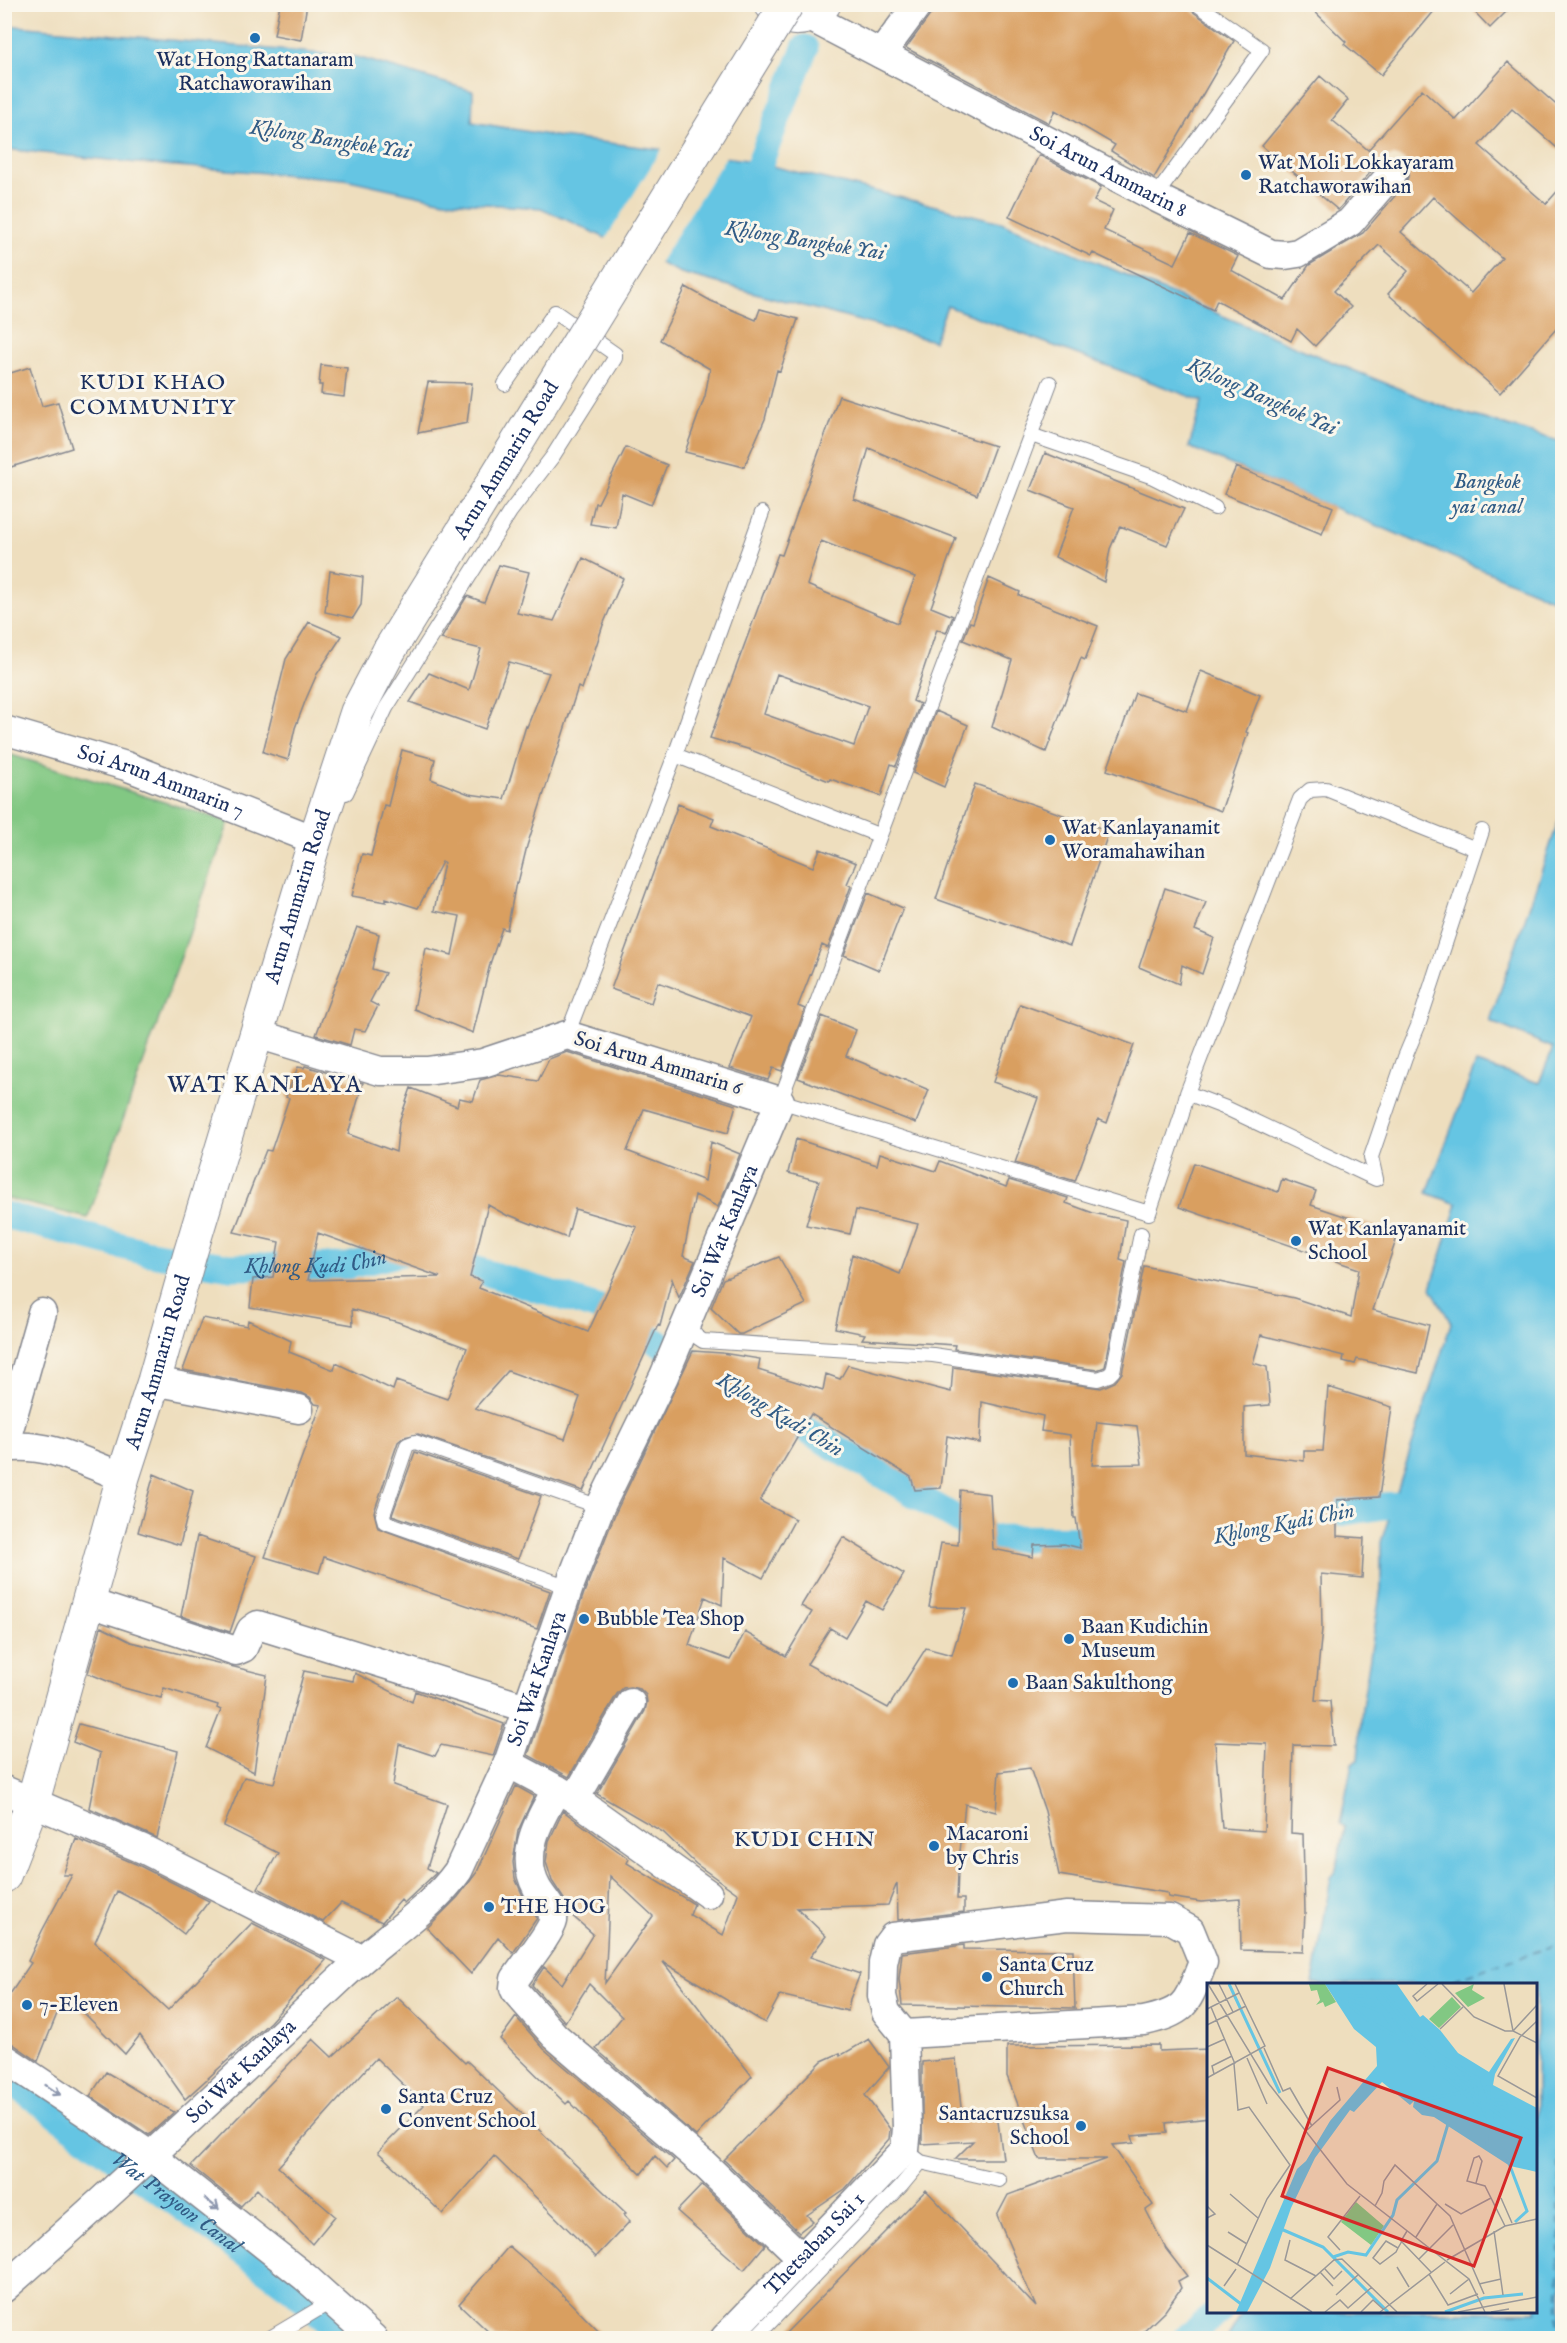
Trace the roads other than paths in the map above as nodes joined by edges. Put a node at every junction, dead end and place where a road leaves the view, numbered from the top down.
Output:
1 (771, 4) edge
2 (918, 4) edge
3 (1197, 4) edge
4 (807, 9) edge
5 (881, 54) junction
6 (1393, 172) dead end
7 (1155, 197) junction
8 (1050, 383) dead end
9 (505, 384) dead end
10 (1031, 435) junction
11 (1215, 508) dead end
12 (762, 513) dead end
13 (4, 730) edge
14 (675, 755) junction
15 (1482, 831) dead end
16 (878, 835) junction
17 (315, 840) junction
18 (1476, 849) junction
19 (302, 885) junction
20 (257, 1034) junction
21 (567, 1035) junction
22 (1187, 1093) junction
23 (780, 1101) junction
24 (1141, 1234) dead end
25 (42, 1313) dead end
26 (684, 1328) junction
27 (154, 1381) junction
28 (299, 1409) dead end
29 (4, 1448) edge
30 (123, 1477) junction
31 (600, 1507) junction
32 (569, 1587) junction
33 (87, 1602) junction
34 (631, 1703) dead end
35 (526, 1708) junction
36 (508, 1763) junction
37 (566, 1794) junction
38 (19, 1795) edge
39 (4, 1876) edge
40 (708, 1894) dead end
41 (361, 1959) junction
42 (904, 2034) junction
43 (4, 2058) edge
44 (151, 2156) junction
45 (913, 2156) junction
46 (999, 2181) dead end
47 (802, 2258) junction
48 (4, 2288) edge
49 (321, 2308) junction
50 (270, 2338) edge
51 (373, 2338) edge
52 (725, 2338) edge
53 (755, 2338) edge

1 - 4 main road
2 - 5 street
3 - 7 lane
4 - 5 street, Soi Arun Ammarin 8
4 - 17 main road, Arun Ammarin Road, bridge
5 - 7 street, Soi Arun Ammarin 8
6 - 7 street, Soi Arun Ammarin 8
8 - 10 lane
9 - 19 lane
10 - 11 lane
10 - 16 lane
12 - 14 lane
13 - 17 street, Soi Arun Ammarin 7
14 - 16 lane
14 - 21 lane
15 - 18 lane
16 - 23 lane
17 - 19 main road, Arun Ammarin Road
18 - 22 lane
18 - 22 lane
19 - 20 main road, Arun Ammarin Road
20 - 21 street, Soi Arun Ammarin 6
20 - 27 main road, Arun Ammarin Road
21 - 23 street, Soi Arun Ammarin 6
22 - 23 lane
23 - 26 street, Soi Wat Kanlaya
24 - 26 lane
25 - 29 street
26 - 31 street, Soi Wat Kanlaya
27 - 28 street
27 - 30 main road, Arun Ammarin Road
29 - 30 street
30 - 33 main road, Arun Ammarin Road
31 - 32 street, Soi Wat Kanlaya
31 - 32 lane
32 - 35 street, Soi Wat Kanlaya
33 - 35 street
33 - 38 main road, Arun Ammarin Road
34 - 37 street
35 - 36 street, Soi Wat Kanlaya
36 - 37 street
36 - 41 street, Soi Wat Kanlaya
37 - 40 street
37 - 47 street
38 - 39 main road, Arun Ammarin Road
38 - 41 street
41 - 44 street, Soi Wat Kanlaya
42 - 42 street
42 - 45 street
43 -> 44 street
44 - 48 street, Soi Wat Kanlaya
44 -> 49 street
45 - 46 lane
45 - 47 street, Thetsaban Sai 1
45 - 53 lane
47 - 52 street, Thetsaban Sai 1
49 - 50 lane
49 - 51 street

